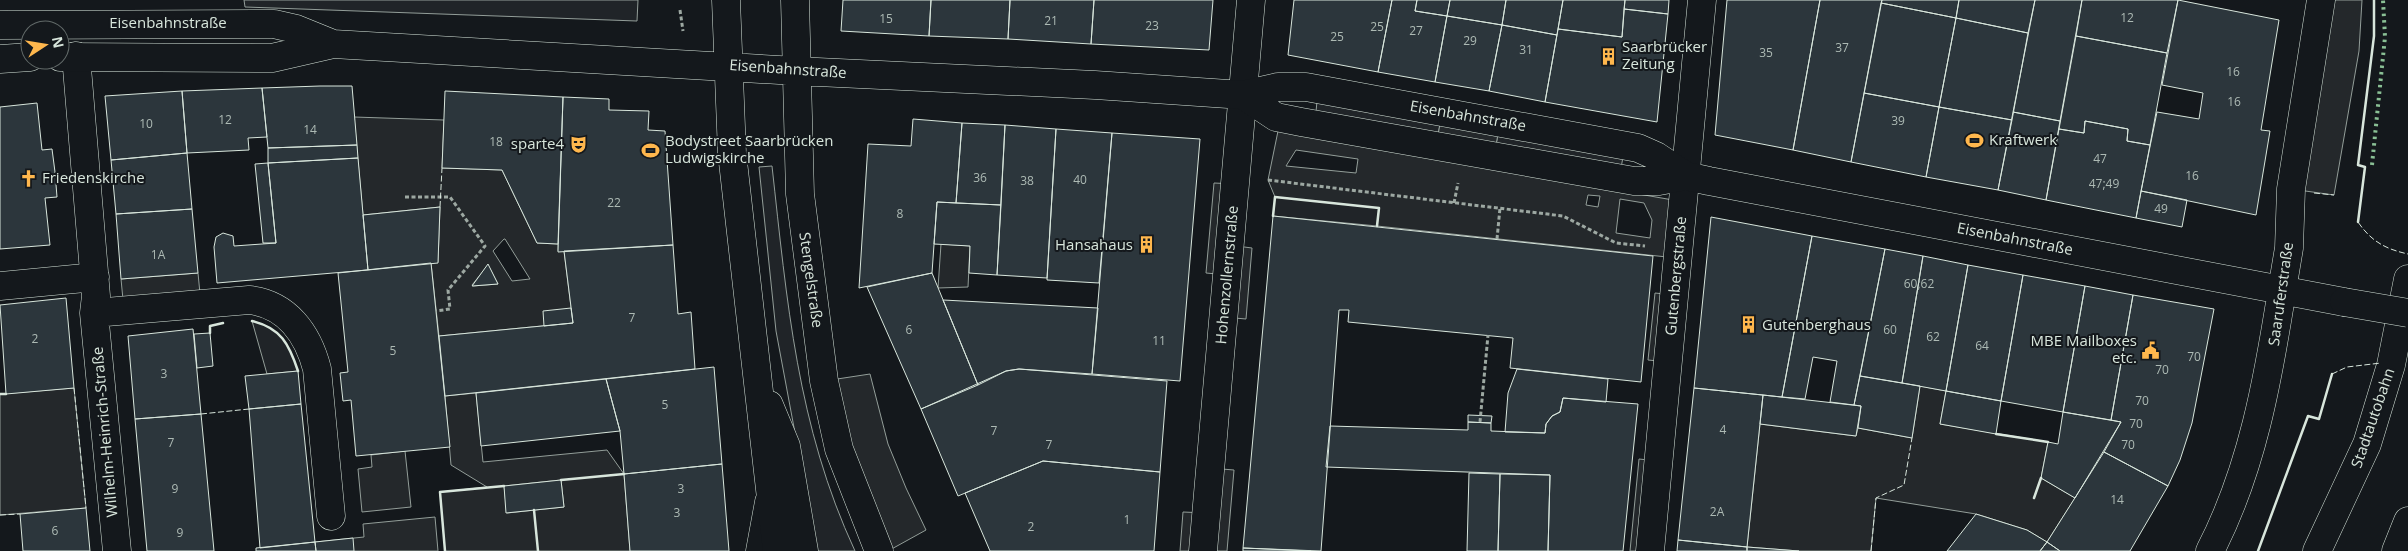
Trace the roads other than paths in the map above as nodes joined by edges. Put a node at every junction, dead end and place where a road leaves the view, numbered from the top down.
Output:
1 (726, 0) edge
2 (795, 0) edge
3 (1251, 0) edge
4 (1702, 0) edge
5 (2318, 1) edge
6 (0, 25) edge
7 (333, 44) junction
8 (70, 57) edge
9 (20, 58) edge
10 (0, 59) edge
11 (730, 66) junction
12 (69, 70) edge
13 (796, 71) junction
14 (1243, 95) junction
15 (1686, 176) junction
16 (2408, 279) edge
17 (0, 286) edge
18 (2282, 290) junction
19 (95, 296) junction
20 (2408, 313) edge
21 (756, 374) junction
22 (770, 496) junction
23 (332, 516) dead end
24 (2408, 521) edge
25 (876, 548) edge
26 (117, 551) edge
27 (760, 551) edge
28 (777, 551) edge
29 (804, 551) edge
30 (1203, 551) edge
31 (1650, 551) edge
32 (2210, 551) edge
33 (2317, 551) edge
34 (2396, 551) edge

1 - 11 main road
2 - 13 main road, Stengelstraße
3 - 14 main road, Hohenzollernstraße
4 - 15 main road, Gutenbergstraße
5 - 18 main road, Saaruferstraße
6 - 7 main road, Eisenbahnstraße
7 - 8 main road, Eisenbahnstraße
7 - 11 main road, Eisenbahnstraße
9 - 10 main road
11 - 13 main road, Eisenbahnstraße
11 - 21 main road
12 - 19 main road, Wilhelm-Heinrich-Straße
13 - 14 main road, Eisenbahnstraße
13 - 25 main road, Stengelstraße
14 - 15 main road, Eisenbahnstraße
14 - 15 main road, Eisenbahnstraße
14 - 30 main road, Hohenzollernstraße
15 - 18 main road, Eisenbahnstraße
15 - 31 main road, Gutenbergstraße
16 - 33 main road, Stadtautobahn
17 - 19 main road
18 - 20 main road, Eisenbahnstraße, bridge
18 - 32 main road, Saaruferstraße
19 - 23 main road
19 - 26 main road, Wilhelm-Heinrich-Straße
21 - 22 main road
21 - 29 main road
22 - 27 main road
22 - 28 main road
24 - 34 main road

